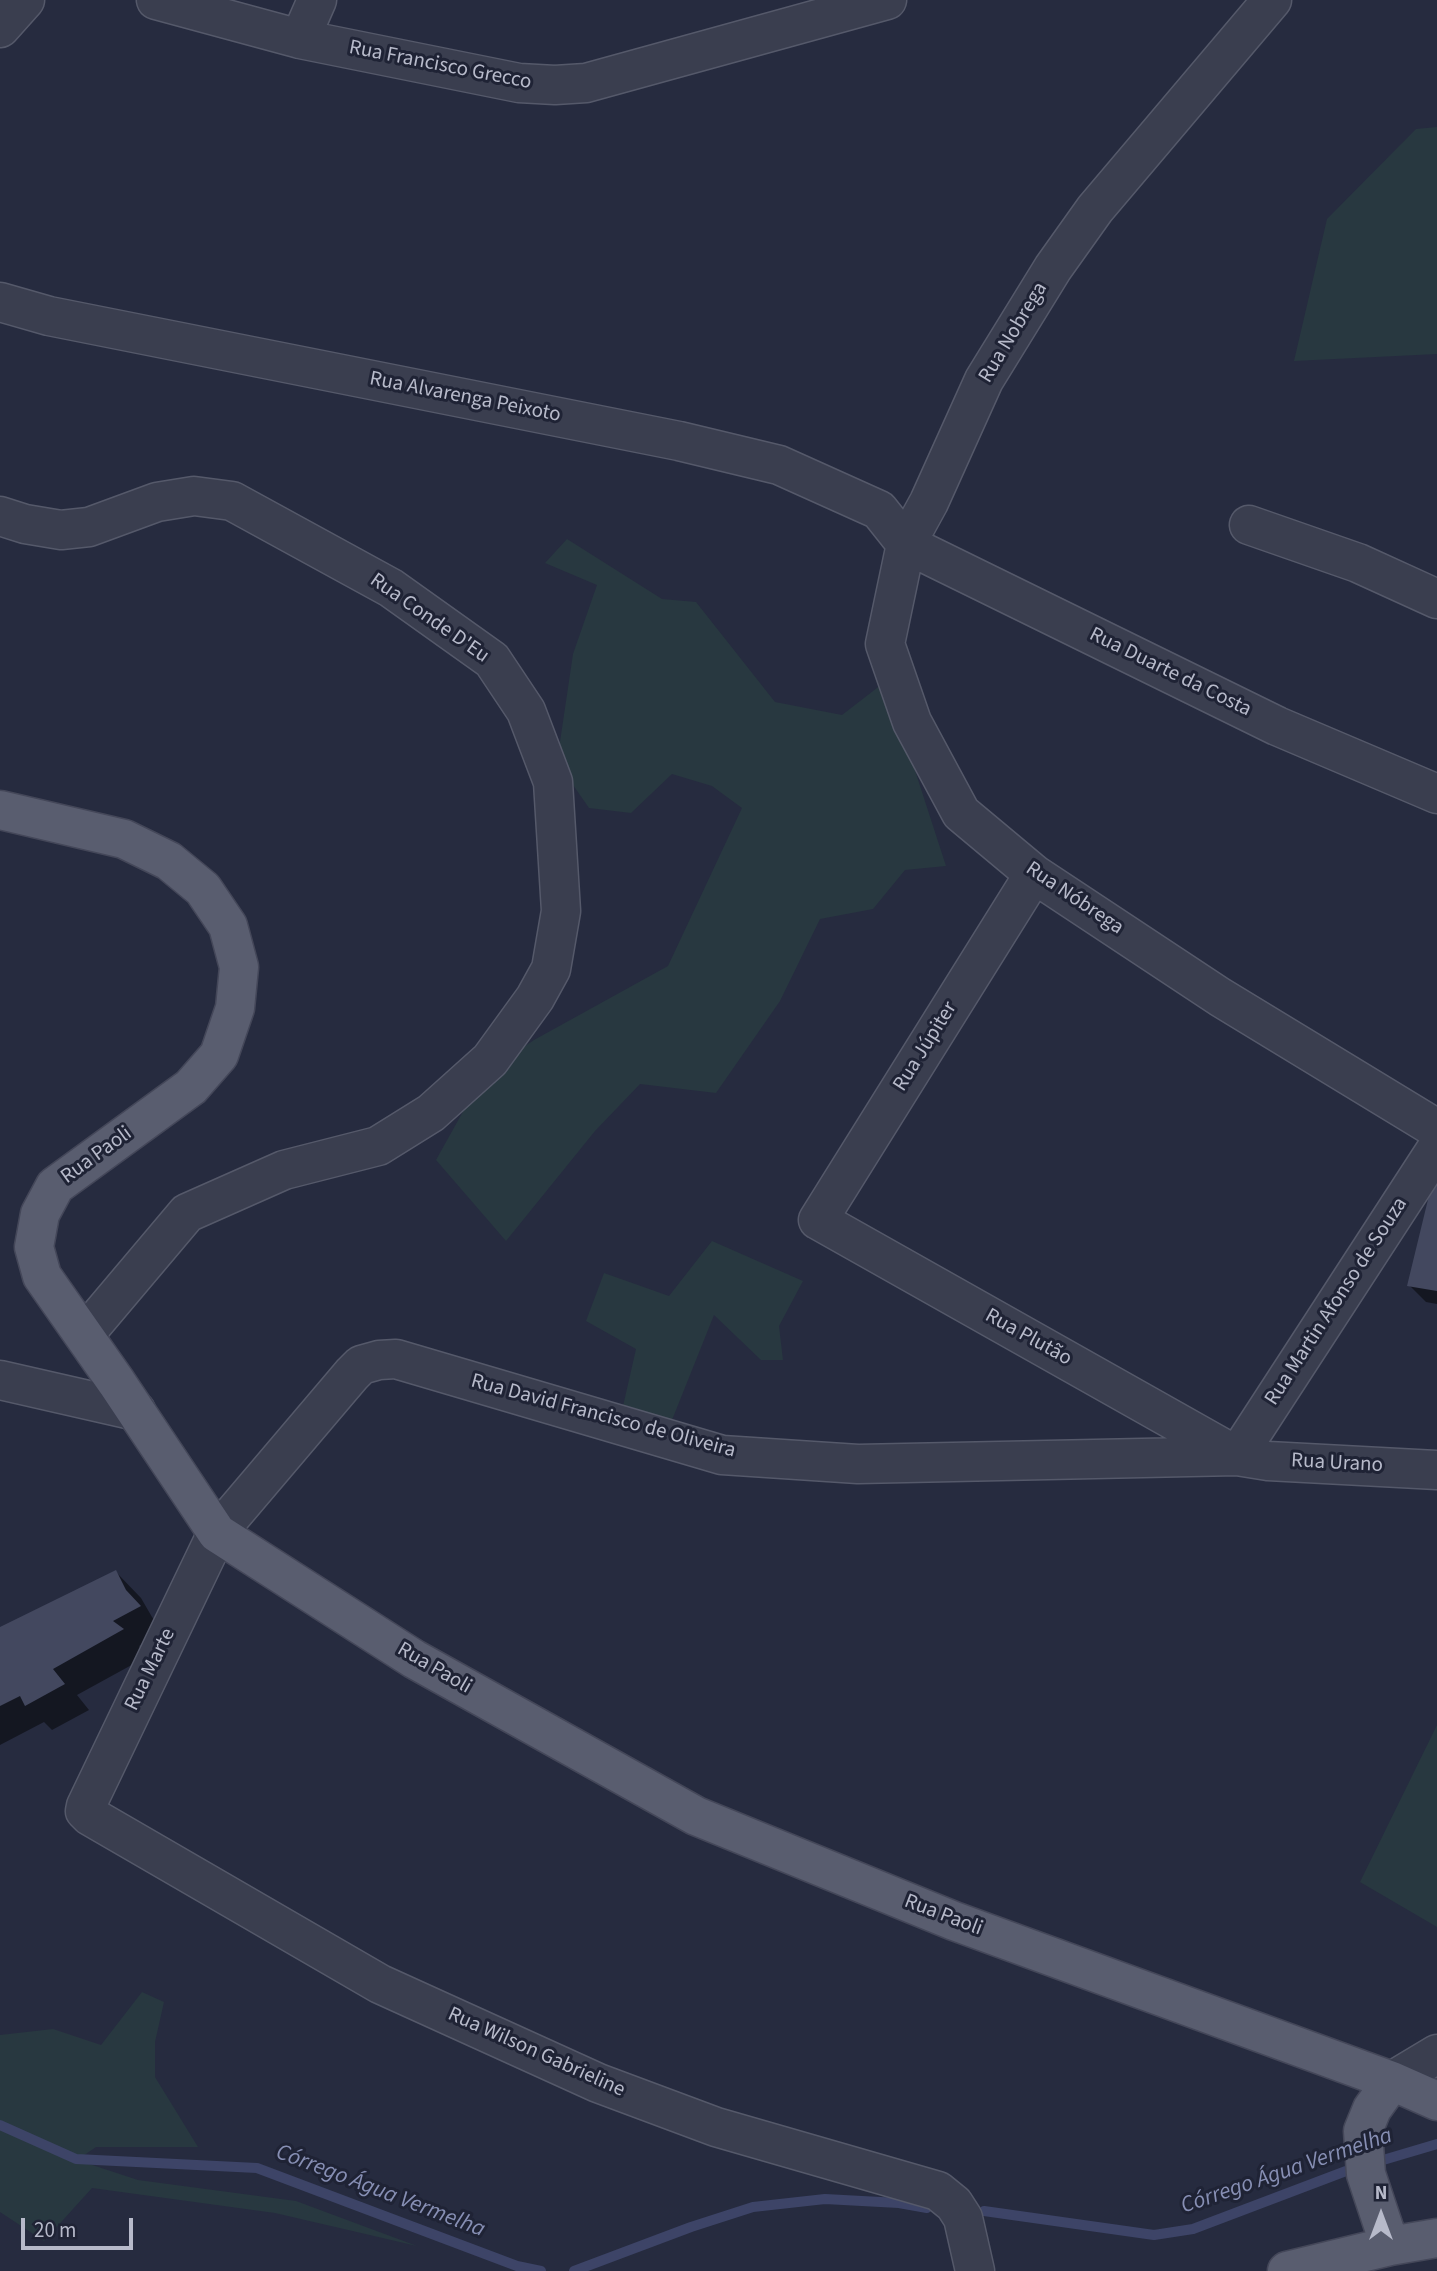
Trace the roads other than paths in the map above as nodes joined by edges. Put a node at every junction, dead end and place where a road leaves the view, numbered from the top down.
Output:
1 (25, 0) edge
2 (156, 0) edge
3 (317, 0) edge
4 (887, 0) edge
5 (1272, 0) edge
6 (0, 28) edge
7 (300, 39) junction
8 (0, 302) edge
9 (0, 516) edge
10 (1249, 525) dead end
11 (906, 544) junction
12 (1437, 599) edge
13 (1437, 793) edge
14 (0, 810) edge
15 (1034, 874) junction
16 (1437, 1129) edge
17 (1437, 1148) edge
18 (818, 1220) joint
19 (84, 1335) junction
20 (0, 1380) edge
21 (136, 1410) junction
22 (1237, 1456) junction
23 (1437, 1470) edge
24 (217, 1534) junction
25 (86, 1806) joint
26 (1437, 2054) edge
27 (1392, 2081) junction
28 (1437, 2101) edge
29 (1437, 2238) edge
30 (1390, 2246) junction
31 (975, 2271) edge
32 (1287, 2271) edge

1 - 6 street
2 - 7 street, Rua Francisco Grecco
3 - 7 street
4 - 7 street, Rua Francisco Grecco
5 - 11 street, Rua Nobrega
8 - 11 street, Rua Alvarenga Peixoto
9 - 19 street, Rua Conde D'Eu
10 - 12 street
11 - 13 street, Rua Duarte da Costa
11 - 15 street, Rua Nóbrega
14 - 19 main road, Rua Paoli
15 - 16 street, Rua Nóbrega
15 - 18 street, Rua Júpiter
17 - 22 street, Rua Martin Afonso de Souza
18 - 22 street, Rua Plutão
19 - 21 main road, Rua Paoli
20 - 21 street
21 - 24 main road, Rua Paoli
22 - 23 street, Rua Urano
22 - 24 street, Rua David Francisco de Oliveira
24 - 25 street, Rua Marte
24 - 27 main road, Rua Paoli
25 - 31 street, Rua Wilson Gabrieline
26 - 27 street
27 - 28 main road, Rua Paoli
27 - 30 main road
29 - 30 main road
30 - 32 main road

